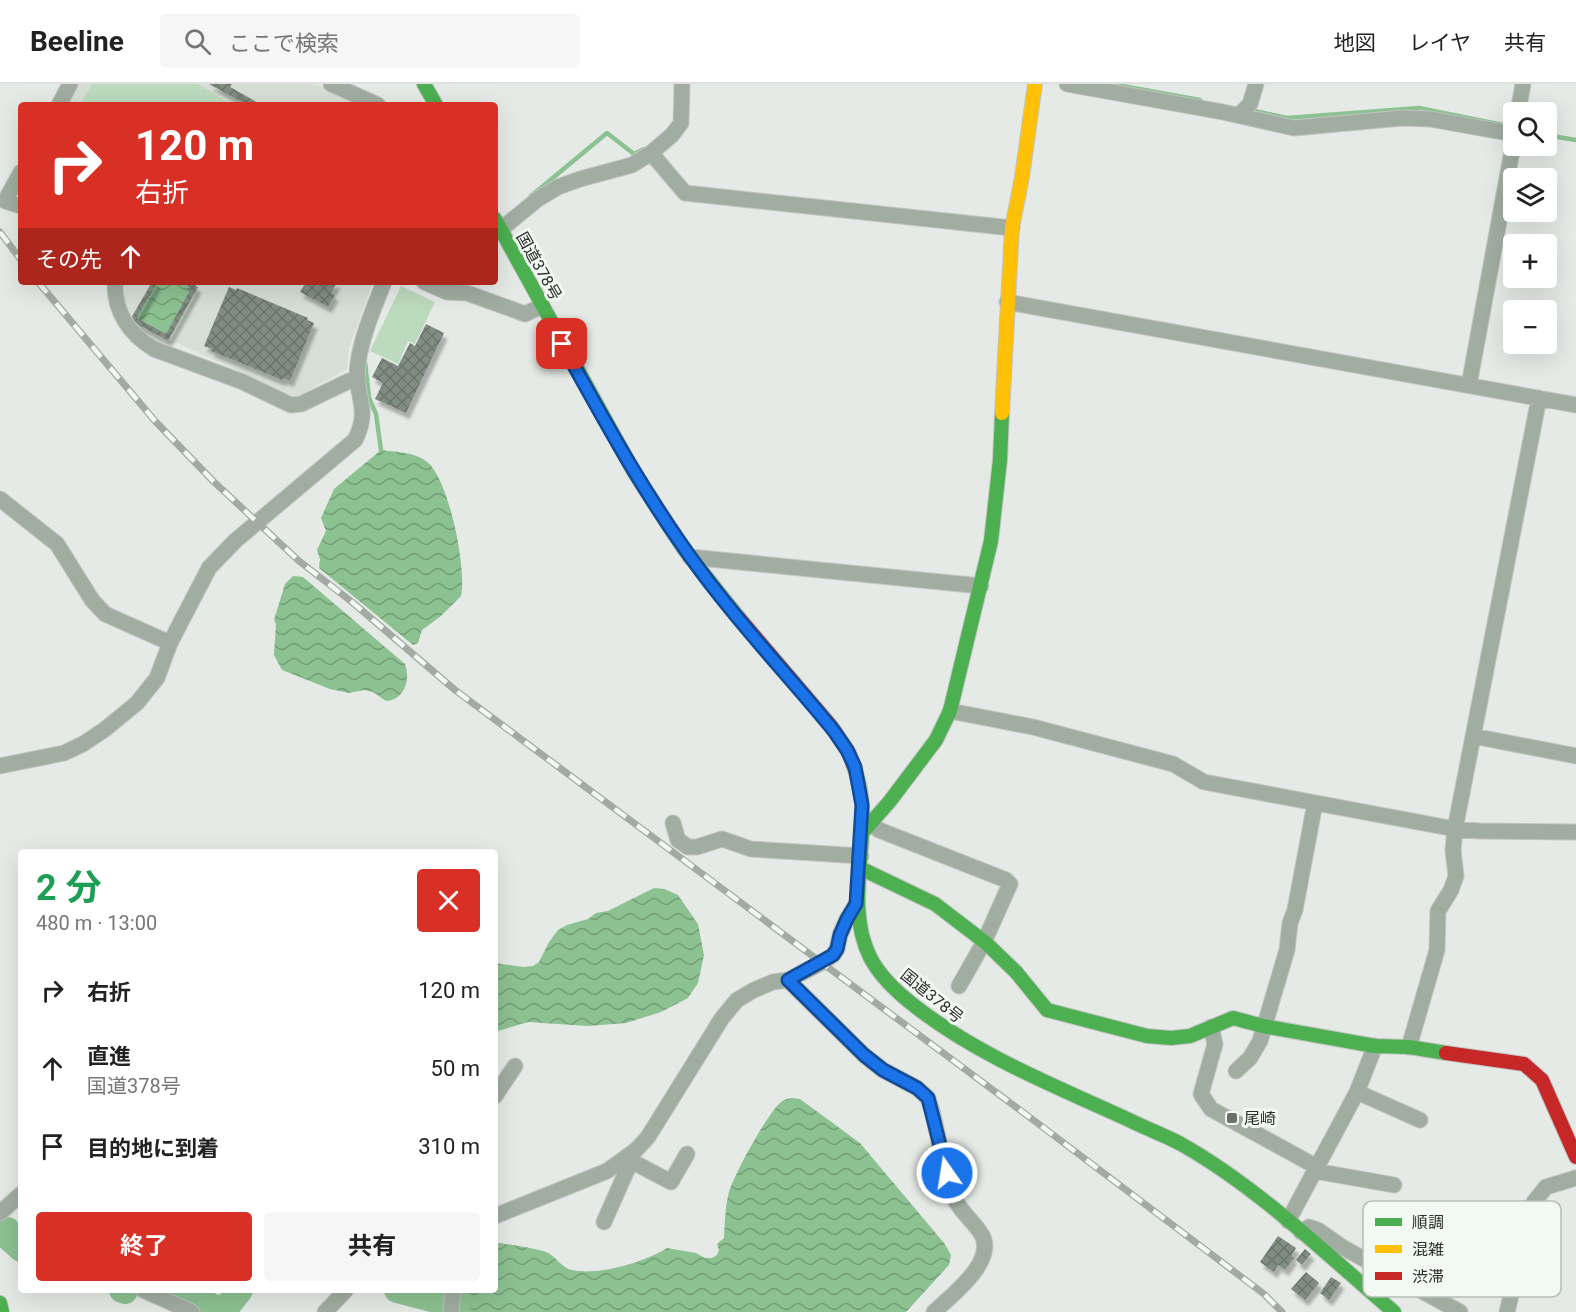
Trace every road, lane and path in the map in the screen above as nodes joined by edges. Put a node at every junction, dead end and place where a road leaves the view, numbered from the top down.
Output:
1 (70, 84) edge
2 (331, 84) edge
3 (424, 84) edge
4 (682, 84) edge
5 (1035, 84) edge
6 (1067, 84) edge
7 (1256, 84) edge
8 (1523, 84) edge
9 (61, 102) edge
10 (371, 102) edge
11 (434, 102) edge
12 (1520, 102) edge
13 (1239, 115) junction
14 (1503, 132) edge
15 (651, 153) junction
16 (1511, 156) edge
17 (18, 176) edge
18 (2, 200) edge
19 (18, 205) edge
20 (498, 225) edge
21 (1012, 228) junction
22 (116, 285) edge
23 (383, 285) edge
24 (431, 285) edge
25 (1007, 302) junction
26 (542, 306) junction
27 (356, 380) junction
28 (1468, 385) junction
29 (1539, 398) junction
30 (1576, 405) edge
31 (0, 499) edge
32 (690, 557) junction
33 (981, 586) junction
34 (170, 643) junction
35 (950, 711) junction
36 (1473, 736) junction
37 (1576, 756) edge
38 (0, 766) edge
39 (1316, 803) junction
40 (673, 823) dead end
41 (866, 828) junction
42 (1455, 829) junction
43 (1576, 832) edge
44 (860, 862) junction
45 (856, 904) junction
46 (984, 942) junction
47 (788, 980) junction
48 (959, 986) dead end
49 (1263, 1026) junction
50 (1211, 1027) junction
51 (1376, 1046) junction
52 (1409, 1047) junction
53 (515, 1066) dead end
54 (1236, 1071) dead end
55 (498, 1092) edge
56 (1356, 1092) junction
57 (1420, 1120) dead end
58 (687, 1155) dead end
59 (1576, 1157) edge
60 (629, 1159) junction
61 (1316, 1169) junction
62 (1576, 1178) edge
63 (1394, 1185) dead end
64 (18, 1196) edge
65 (1535, 1201) edge
66 (2, 1207) edge
67 (18, 1215) edge
68 (498, 1215) edge
69 (1288, 1221) junction
70 (604, 1222) dead end
71 (1301, 1232) junction
72 (1363, 1259) edge
73 (1363, 1285) edge
74 (150, 1293) edge
75 (343, 1293) edge
76 (1377, 1297) edge
77 (1433, 1297) edge
78 (1512, 1297) edge
79 (0, 1303) edge
80 (2, 1312) edge
81 (192, 1312) edge
82 (325, 1312) edge
83 (934, 1312) edge
84 (1394, 1312) edge
85 (1460, 1312) edge
86 (1508, 1312) edge

1 - 9 street
2 - 10 street
3 - 11 main road
4 - 15 street
5 - 21 main road
6 - 13 street
7 - 13 street
8 - 12 street
13 - 14 street
15 - 20 street
15 - 21 street
16 - 28 street
17 - 18 street
18 - 19 street
20 - 26 main road, 国道378号
21 - 25 main road
22 - 27 street
23 - 27 street
24 - 26 street
25 - 28 street
25 - 33 main road
26 - 32 main road, 国道378号
27 - 34 street
28 - 29 street
29 - 30 street
29 - 36 street
31 - 34 street
32 - 33 street
32 - 41 main road, 国道378号
33 - 35 main road
34 - 38 street
35 - 39 street
35 - 41 main road
36 - 37 street
36 - 42 street
39 - 42 street
39 - 49 street
40 - 44 street
41 - 44 main road, 国道378号
41 - 46 street
42 - 43 street
42 - 52 street
44 - 45 main road, 国道378号
44 - 46 main road
45 - 47 street
45 - 69 main road, 国道378号
46 - 48 street
46 - 50 main road
47 - 60 street
47 - 83 street
49 - 50 main road
49 - 51 main road
49 - 54 street
50 - 61 street
51 - 52 main road
51 - 56 street
52 - 59 main road
53 - 55 street
56 - 57 street
56 - 61 street
58 - 60 street
60 - 68 street
60 - 70 street
61 - 63 street
61 - 69 street
62 - 65 street
64 - 66 street
66 - 67 street
69 - 71 main road, 国道378号
71 - 72 street
71 - 73 main road, 国道378号
74 - 81 street
75 - 82 street
76 - 84 main road, 国道378号
77 - 85 street
78 - 86 street
79 - 80 main road

